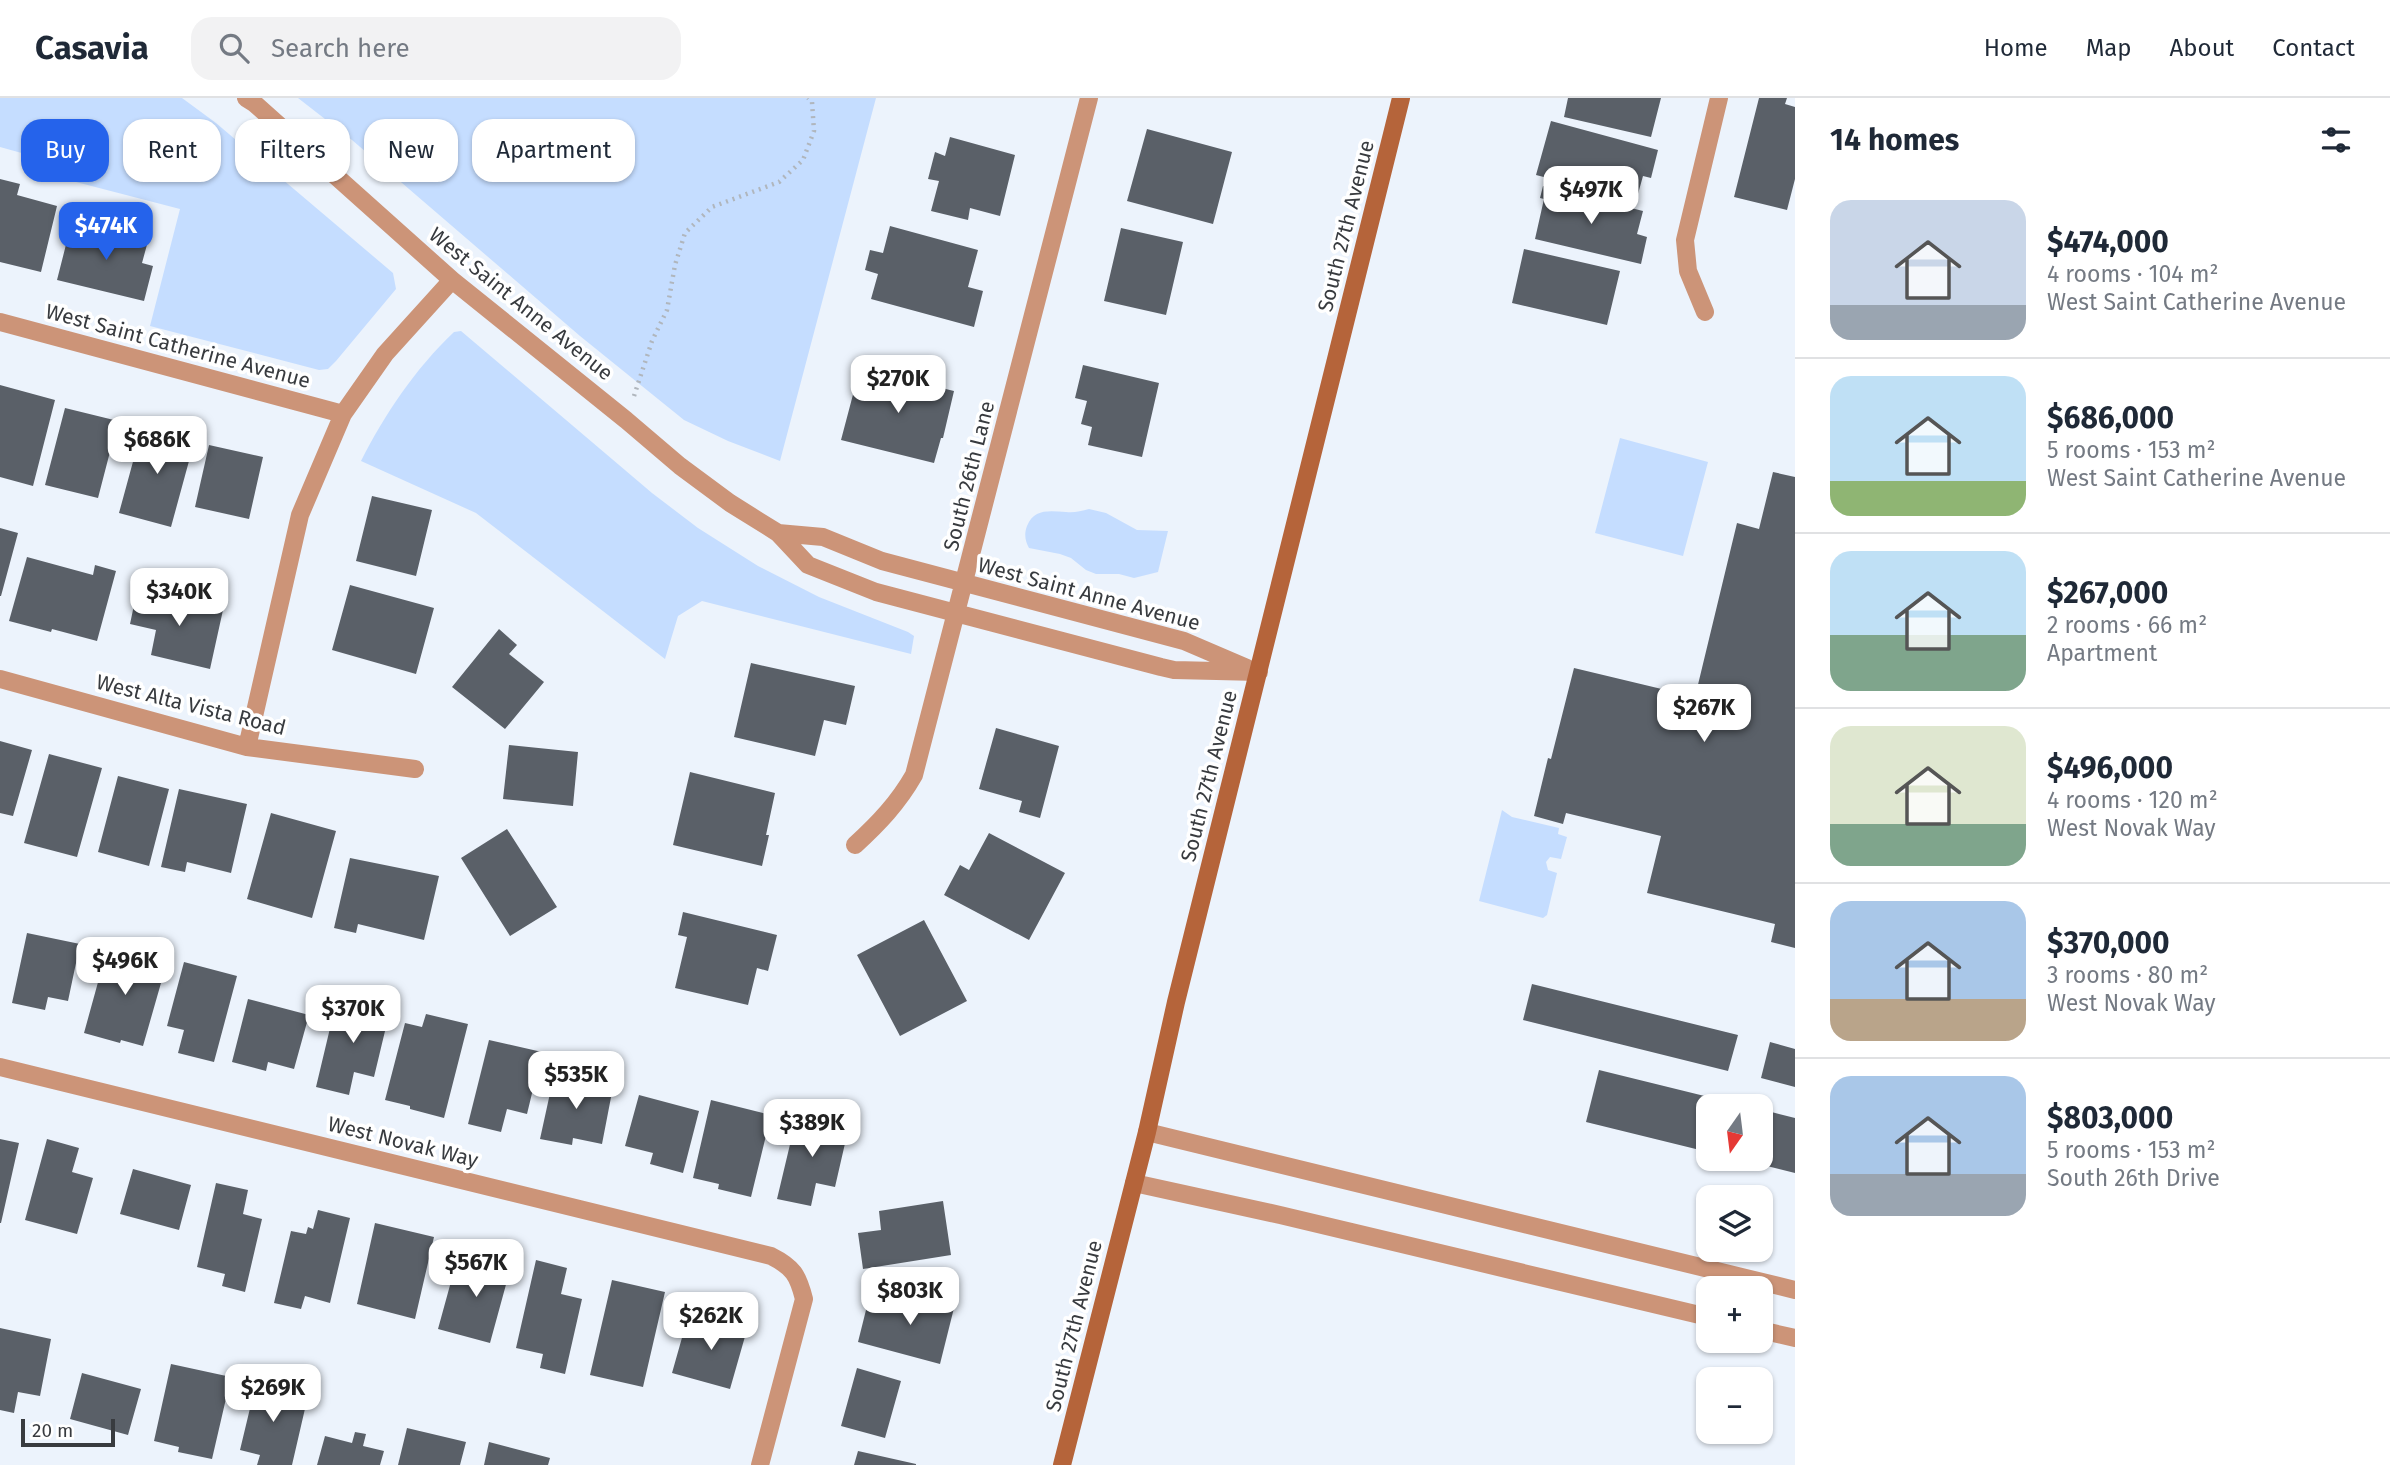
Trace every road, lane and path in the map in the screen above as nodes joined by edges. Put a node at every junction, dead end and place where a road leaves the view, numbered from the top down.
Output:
1 (246, 98) edge
2 (808, 98) edge
3 (1089, 98) edge
4 (1401, 98) edge
5 (1719, 98) edge
6 (452, 280) junction
7 (1705, 312) dead end
8 (0, 322) edge
9 (343, 414) junction
10 (626, 420) junction
11 (778, 533) junction
12 (964, 584) junction
13 (957, 613) junction
14 (1259, 672) junction
15 (0, 679) edge
16 (247, 747) junction
17 (415, 769) dead end
18 (855, 845) dead end
19 (0, 1067) edge
20 (1147, 1132) junction
21 (1133, 1183) junction
22 (1795, 1290) edge
23 (1696, 1314) edge
24 (1773, 1333) edge
25 (1795, 1338) edge
26 (761, 1465) edge
27 (1062, 1465) edge

1 - 6 street, West Saint Anne Avenue
2 - 10 path
3 - 12 street, South 26th Lane
4 - 14 main road, South 27th Avenue
5 - 7 street
6 - 9 street
6 - 10 street, West Saint Anne Avenue
8 - 9 street, West Saint Catherine Avenue
9 - 16 street
10 - 11 street, West Saint Anne Avenue
11 - 12 street, West Saint Anne Avenue
11 - 13 street, West Saint Anne Avenue
12 - 13 street, South 26th Lane
12 - 14 street, West Saint Anne Avenue
13 - 14 street, West Saint Anne Avenue
13 - 18 street, South 26th Lane
14 - 20 main road, South 27th Avenue
15 - 16 street, West Alta Vista Road
16 - 17 street, West Alta Vista Road
19 - 26 street, West Novak Way
20 - 21 main road, South 27th Avenue
20 - 22 street
21 - 23 street
21 - 27 main road, South 27th Avenue
24 - 25 street

